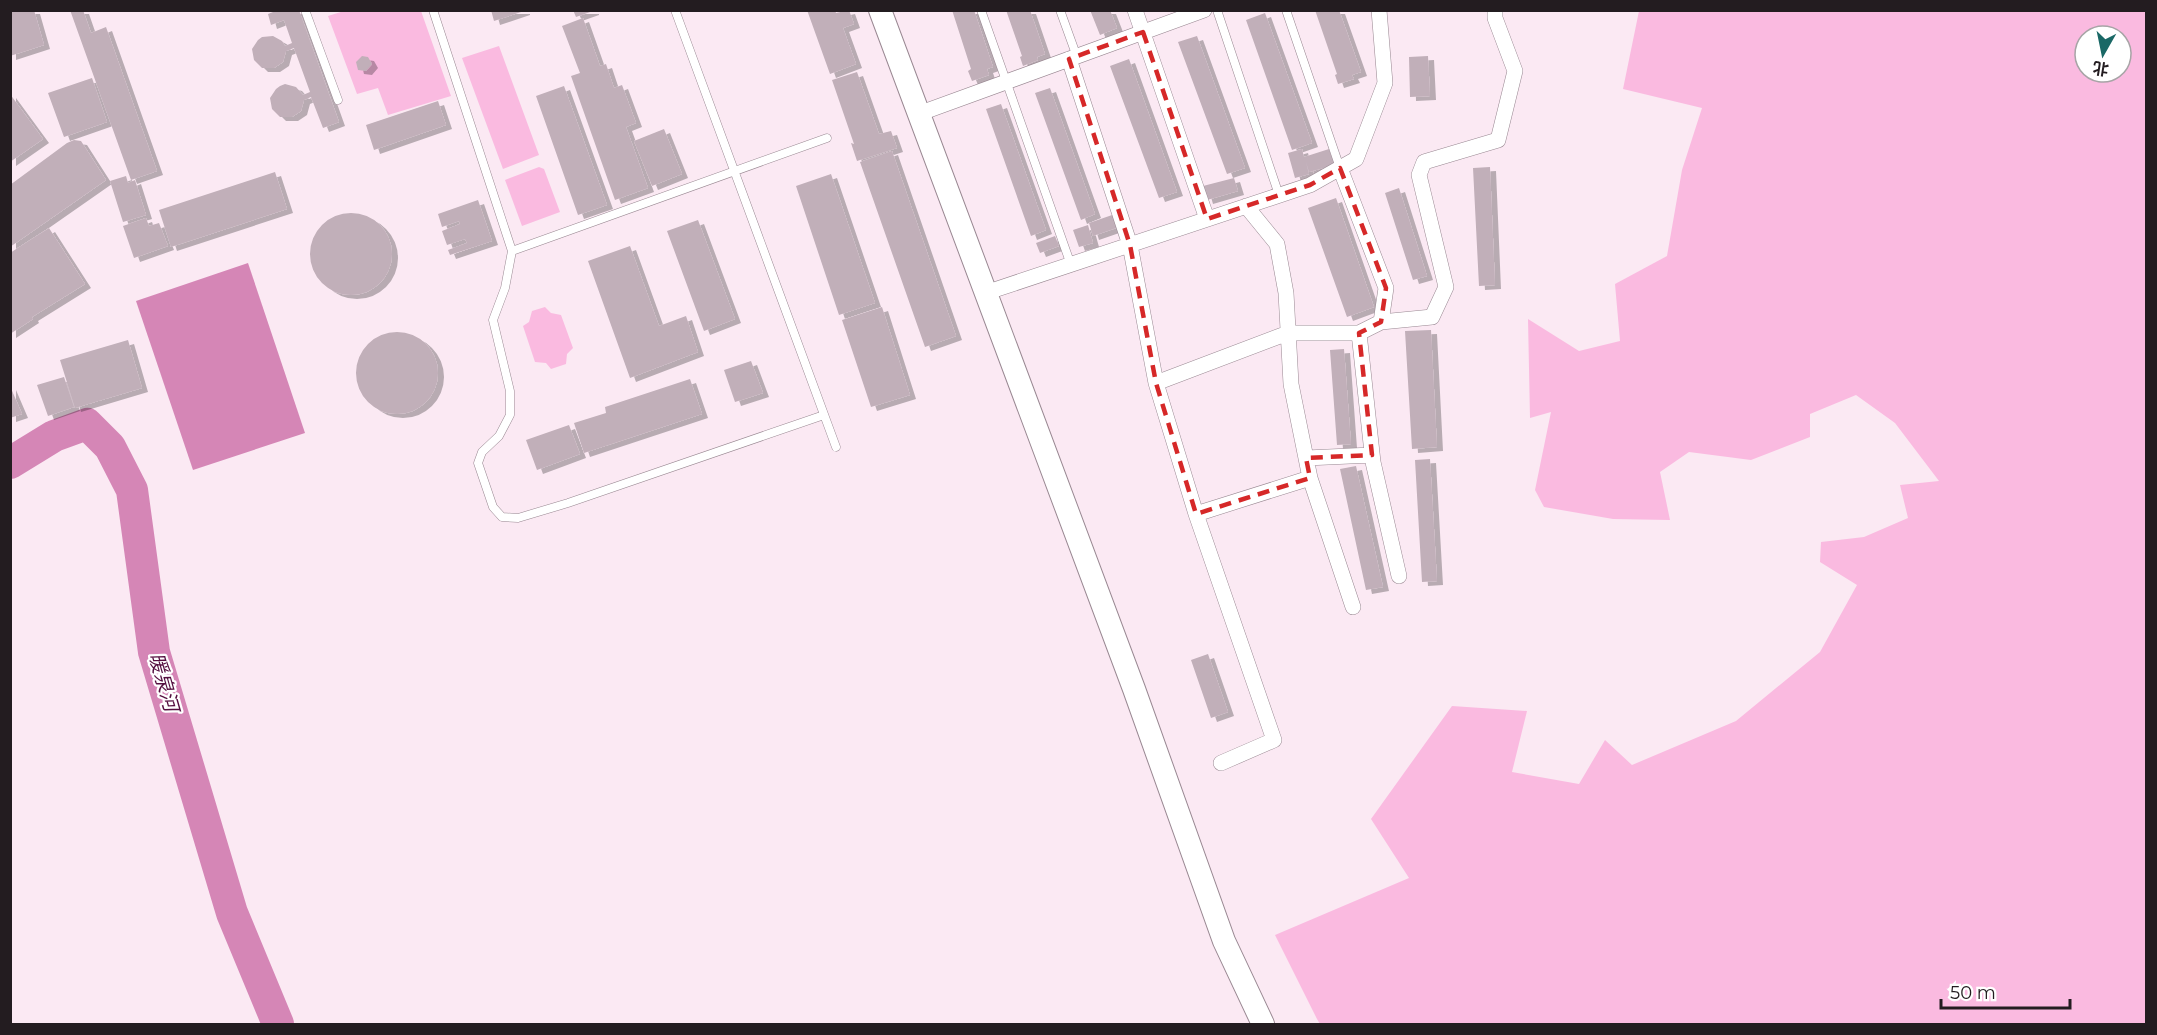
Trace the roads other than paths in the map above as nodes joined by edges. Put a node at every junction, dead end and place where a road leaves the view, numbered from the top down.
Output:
1 (304, 10) edge
2 (433, 10) edge
3 (675, 10) edge
4 (880, 10) edge
5 (981, 10) edge
6 (1060, 10) edge
7 (1135, 10) edge
8 (1217, 10) edge
9 (1286, 10) edge
10 (1379, 10) edge
11 (1495, 10) edge
12 (1202, 11) edge
13 (1143, 32) junction
14 (1073, 58) junction
15 (1007, 82) junction
16 (338, 100) dead end
17 (918, 114) junction
18 (827, 138) dead end
19 (1340, 168) junction
20 (734, 171) junction
21 (1279, 195) junction
22 (1246, 206) junction
23 (1207, 219) junction
24 (1130, 245) junction
25 (512, 251) junction
26 (1071, 264) junction
27 (986, 293) junction
28 (1381, 322) junction
29 (1288, 333) junction
30 (1359, 333) junction
31 (1156, 383) junction
32 (824, 415) junction
33 (836, 447) dead end
34 (1372, 455) junction
35 (1306, 458) junction
36 (1310, 478) junction
37 (1196, 514) junction
38 (1399, 576) dead end
39 (1353, 607) dead end
40 (1221, 764) dead end
41 (1263, 1024) edge

1 - 16 lane
2 - 25 lane
3 - 20 lane
4 - 17 street
5 - 15 lane
6 - 14 lane
7 - 13 street
8 - 21 lane
9 - 19 lane
10 - 19 street
11 - 28 street
12 - 13 street
13 - 14 street
13 - 23 street
14 - 15 street
14 - 24 street
15 - 17 street
15 - 26 lane
17 - 27 street
18 - 20 lane
19 - 21 street
19 - 28 street
20 - 25 lane
20 - 32 lane
21 - 22 street
22 - 23 street
22 - 29 street
23 - 24 street
24 - 26 street
24 - 31 street
25 - 32 lane
26 - 27 street
27 - 41 street
28 - 30 street
29 - 30 street
29 - 31 street
29 - 35 street
30 - 34 street
31 - 37 street
32 - 33 lane
34 - 35 street
34 - 38 street
35 - 36 street
36 - 37 street
36 - 39 street
37 - 40 street

